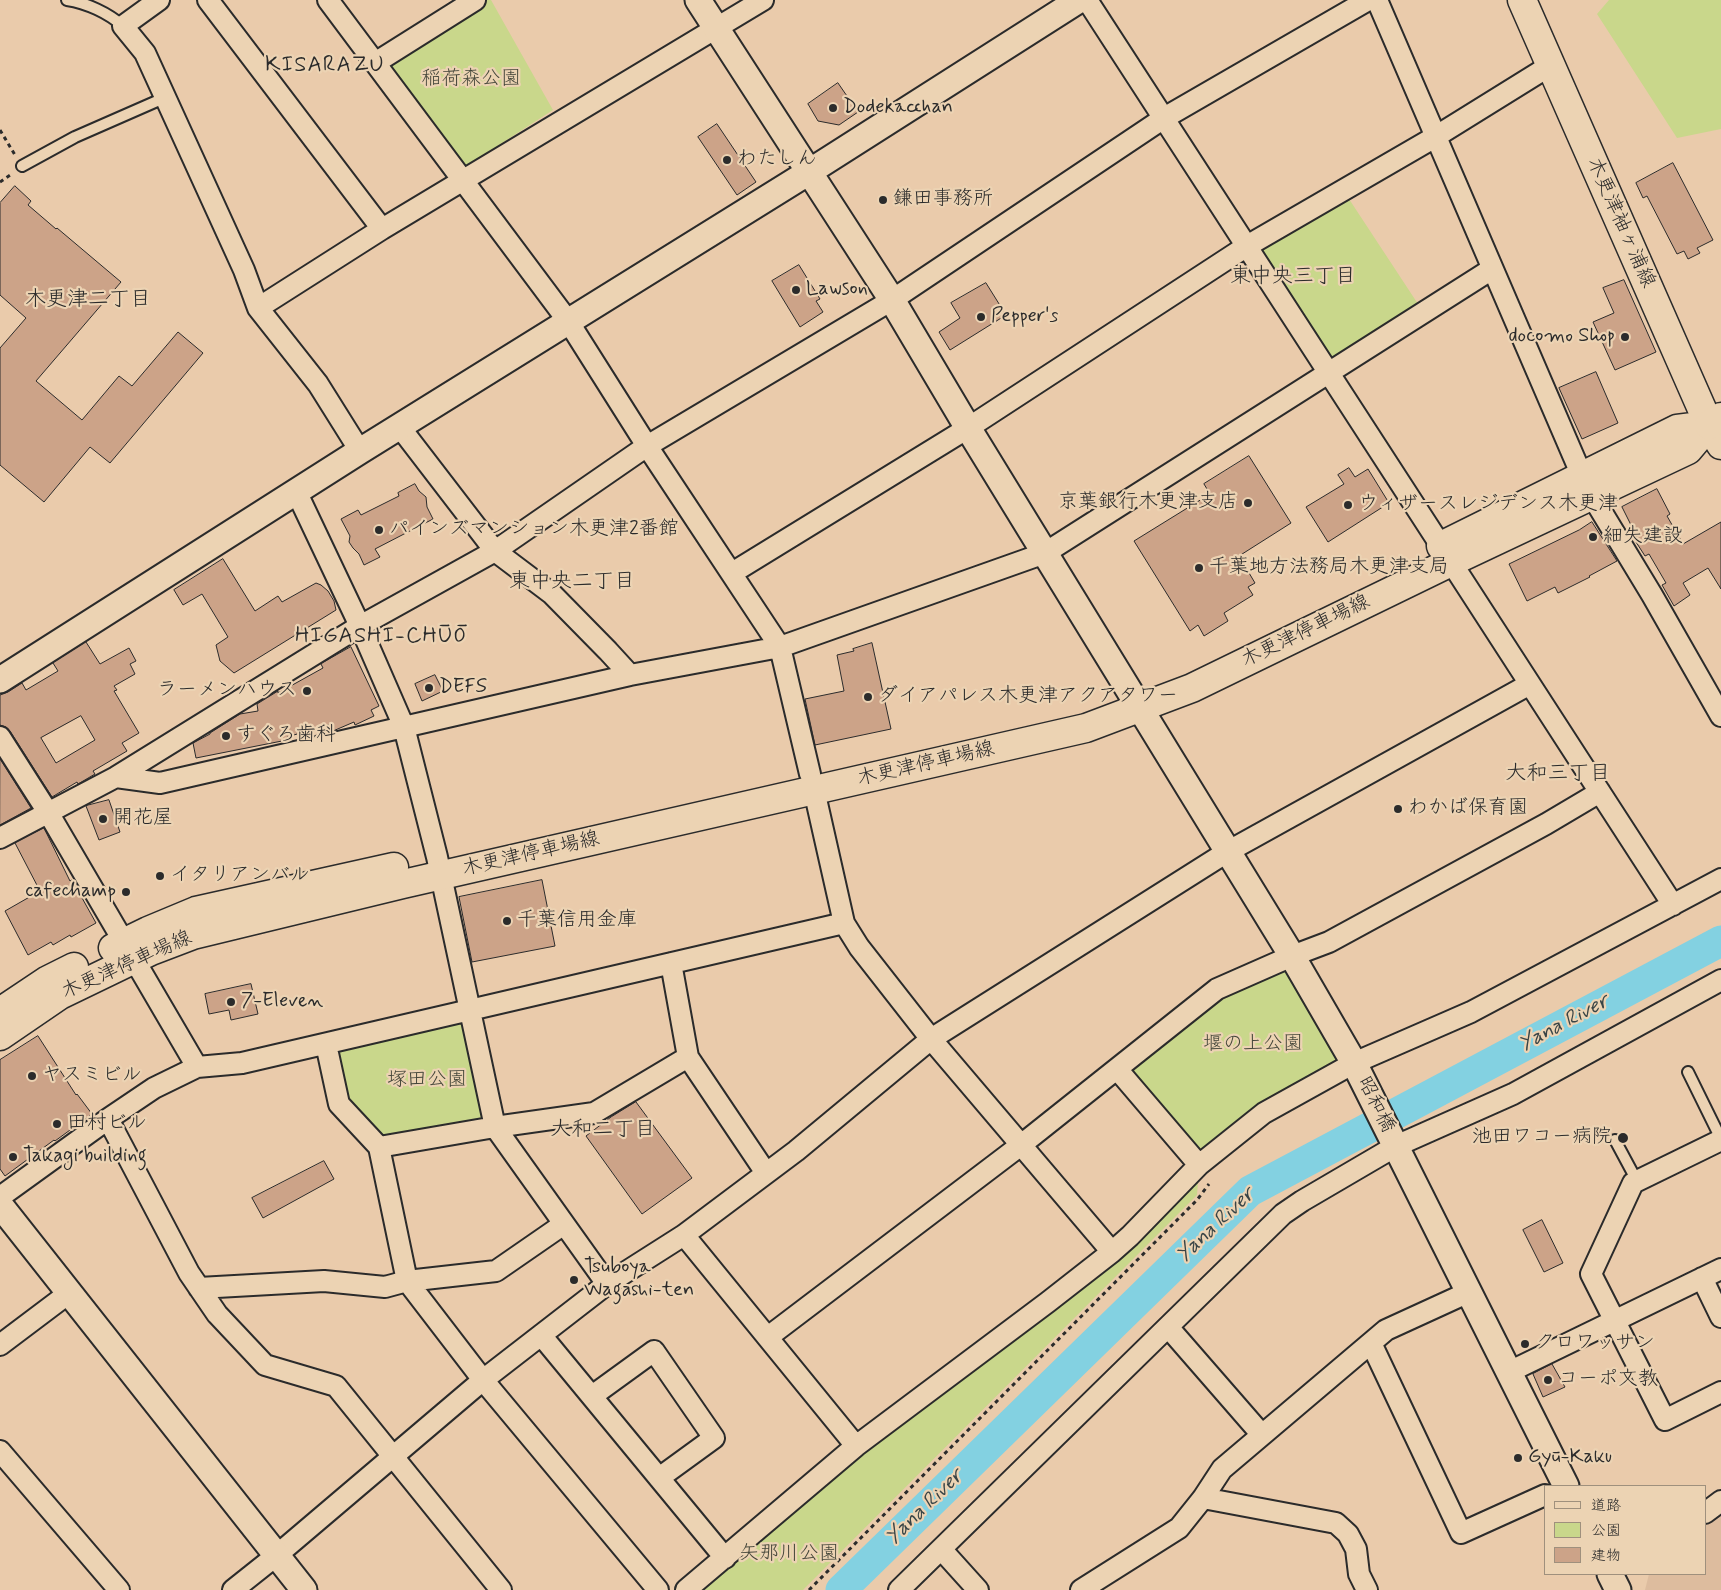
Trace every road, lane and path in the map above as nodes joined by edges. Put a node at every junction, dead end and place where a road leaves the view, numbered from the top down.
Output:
1 (67, 0) edge
2 (159, 0) edge
3 (208, 0) edge
4 (328, 0) edge
5 (475, 0) edge
6 (698, 0) edge
7 (764, 0) edge
8 (1079, 0) edge
9 (1087, 0) edge
10 (1368, 0) edge
11 (1377, 0) edge
12 (1522, 0) edge
13 (123, 26) junction
14 (717, 28) junction
15 (375, 63) junction
16 (1551, 65) junction
17 (164, 98) junction
18 (1164, 118) junction
19 (0, 130) edge
20 (1435, 137) junction
21 (22, 166) joint
22 (809, 172) junction
23 (463, 180) junction
24 (382, 229) junction
25 (1247, 246) junction
26 (1492, 269) junction
27 (892, 300) junction
28 (258, 308) junction
29 (568, 321) junction
30 (1329, 374) junction
31 (399, 426) junction
32 (968, 428) junction
33 (1717, 429) edge
34 (647, 446) junction
35 (360, 450) junction
36 (1587, 486) junction
37 (296, 491) junction
38 (494, 551) junction
39 (1045, 554) junction
40 (1446, 554) junction
41 (732, 573) junction
42 (360, 626) junction
43 (780, 647) junction
44 (630, 676) junction
45 (0, 680) edge
46 (1530, 684) junction
47 (1136, 700) junction
48 (1721, 716) edge
49 (404, 727) junction
50 (0, 737) edge
51 (116, 777) junction
52 (812, 782) junction
53 (1600, 792) junction
54 (49, 814) junction
55 (0, 838) edge
56 (1227, 852) junction
57 (439, 866) junction
58 (1721, 879) edge
59 (1673, 905) junction
60 (844, 923) junction
61 (129, 951) junction
62 (1292, 956) junction
63 (671, 963) junction
64 (1721, 980) edge
65 (471, 1010) junction
66 (0, 1012) edge
67 (0, 1036) edge
68 (931, 1039) junction
69 (326, 1044) junction
70 (688, 1057) junction
71 (1354, 1063) junction
72 (197, 1067) junction
73 (1118, 1069) junction
74 (1688, 1072) dead end
75 (108, 1119) junction
76 (495, 1126) junction
77 (1615, 1140) dead end
78 (1720, 1144) edge
79 (1022, 1145) junction
80 (1396, 1146) junction
81 (379, 1147) junction
82 (1206, 1172) junction
83 (766, 1173) junction
84 (1637, 1181) junction
85 (0, 1197) edge
86 (0, 1205) edge
87 (564, 1224) junction
88 (684, 1235) junction
89 (1112, 1252) junction
90 (1721, 1269) edge
91 (1702, 1278) junction
92 (407, 1281) junction
93 (607, 1284) junction
94 (199, 1288) junction
95 (1469, 1292) junction
96 (70, 1293) junction
97 (1721, 1317) edge
98 (1614, 1321) junction
99 (1168, 1327) junction
100 (541, 1335) junction
101 (768, 1337) junction
102 (1371, 1343) junction
103 (0, 1345) edge
104 (1509, 1372) junction
105 (484, 1380) junction
106 (1721, 1392) edge
107 (592, 1396) junction
108 (1262, 1435) junction
109 (856, 1446) junction
110 (0, 1451) edge
111 (392, 1457) junction
112 (659, 1478) junction
113 (1559, 1485) edge
114 (1544, 1495) edge
115 (1203, 1498) junction
116 (1721, 1501) edge
117 (1706, 1512) edge
118 (941, 1549) junction
119 (277, 1555) junction
120 (725, 1558) junction
121 (119, 1590) edge
122 (233, 1590) edge
123 (304, 1590) edge
124 (501, 1590) edge
125 (658, 1590) edge
126 (686, 1590) edge
127 (809, 1590) edge
128 (899, 1590) edge
129 (978, 1590) edge
130 (1081, 1590) edge
131 (1367, 1590) edge

1 - 13 lane
2 - 13 street
3 - 24 street
4 - 15 street
5 - 15 street
6 - 14 street, 昭和橋
7 - 14 street
8 - 22 street
9 - 18 street
10 - 18 street
11 - 20 street
12 - 16 main road, 木更津袖ヶ浦線
13 - 17 street
14 - 22 street, 昭和橋
14 - 23 street
15 - 23 street
16 - 20 street
16 - 33 main road, 木更津袖ヶ浦線
17 - 21 lane
17 - 28 street
18 - 25 street
18 - 27 street
19 - 21 path
20 - 25 street
20 - 26 street
22 - 27 street, 昭和橋
22 - 29 street
23 - 24 street
23 - 29 street
24 - 28 street
25 - 30 street
25 - 32 street
26 - 30 street
26 - 36 street
27 - 32 street, 昭和橋
27 - 34 street
28 - 35 street
29 - 31 street
29 - 34 street
30 - 39 street
30 - 40 street
31 - 35 street
31 - 38 street
32 - 39 street, 昭和橋
32 - 41 street
33 - 36 main road, 木更津停車場線
34 - 38 street
34 - 41 street
35 - 37 street
36 - 40 main road, 木更津停車場線
36 - 48 street
37 - 42 street
37 - 45 street
38 - 42 street
38 - 44 street
39 - 43 street
39 - 47 street, 昭和橋
40 - 46 street
40 - 47 main road, 木更津停車場線
41 - 43 street
42 - 49 street
42 - 51 street
43 - 44 street
43 - 52 street
44 - 49 street
46 - 53 street
46 - 56 street
47 - 52 main road, 木更津停車場線
47 - 56 street, 昭和橋
49 - 51 street
49 - 57 street
50 - 54 street
51 - 54 street
52 - 57 main road, 木更津停車場線
52 - 60 street
53 - 59 street
53 - 62 street
54 - 55 street
54 - 61 street
56 - 62 street, 昭和橋
56 - 68 street
57 - 61 main road, 木更津停車場線
57 - 65 street
58 - 59 street
59 - 71 street
60 - 63 street
60 - 68 street
61 - 66 main road, 木更津停車場線
61 - 67 main road, 木更津停車場線
61 - 72 street
62 - 71 street, 昭和橋
62 - 73 street
63 - 65 street
63 - 70 street
64 - 80 street
65 - 69 street
65 - 76 street
68 - 79 street
68 - 83 street
69 - 72 street
69 - 81 street
70 - 76 street
70 - 83 street
71 - 80 street, 昭和橋
71 - 82 street
72 - 75 street
73 - 79 street
73 - 82 street
74 - 78 lane
75 - 85 street
75 - 94 street
76 - 81 street
76 - 87 street
77 - 84 lane
78 - 84 street
79 - 89 street
79 - 101 street
80 - 95 street, 昭和橋
80 - 99 street
81 - 92 street
82 - 89 street
82 - 127 path
83 - 88 street
84 - 98 street
86 - 96 street
87 - 92 street
87 - 93 street
88 - 93 street
88 - 101 street
89 - 109 street
90 - 91 street
91 - 97 street
91 - 98 street
92 - 94 street
92 - 105 street
93 - 100 street
94 - 111 street
95 - 102 street
95 - 104 street, 昭和橋
96 - 103 street
96 - 119 street
98 - 104 street
98 - 106 street
99 - 108 street
99 - 118 street
100 - 105 street
100 - 107 street
101 - 109 street
102 - 108 street
102 - 114 street
104 - 113 street, 昭和橋
105 - 111 street
105 - 125 street
107 - 112 street
107 - 112 street
108 - 115 street
109 - 120 street
110 - 121 street
111 - 119 street
111 - 124 street
112 - 120 street
115 - 130 street
115 - 131 street
116 - 117 street
118 - 128 street
118 - 129 street
119 - 122 street
119 - 123 street
120 - 126 street

